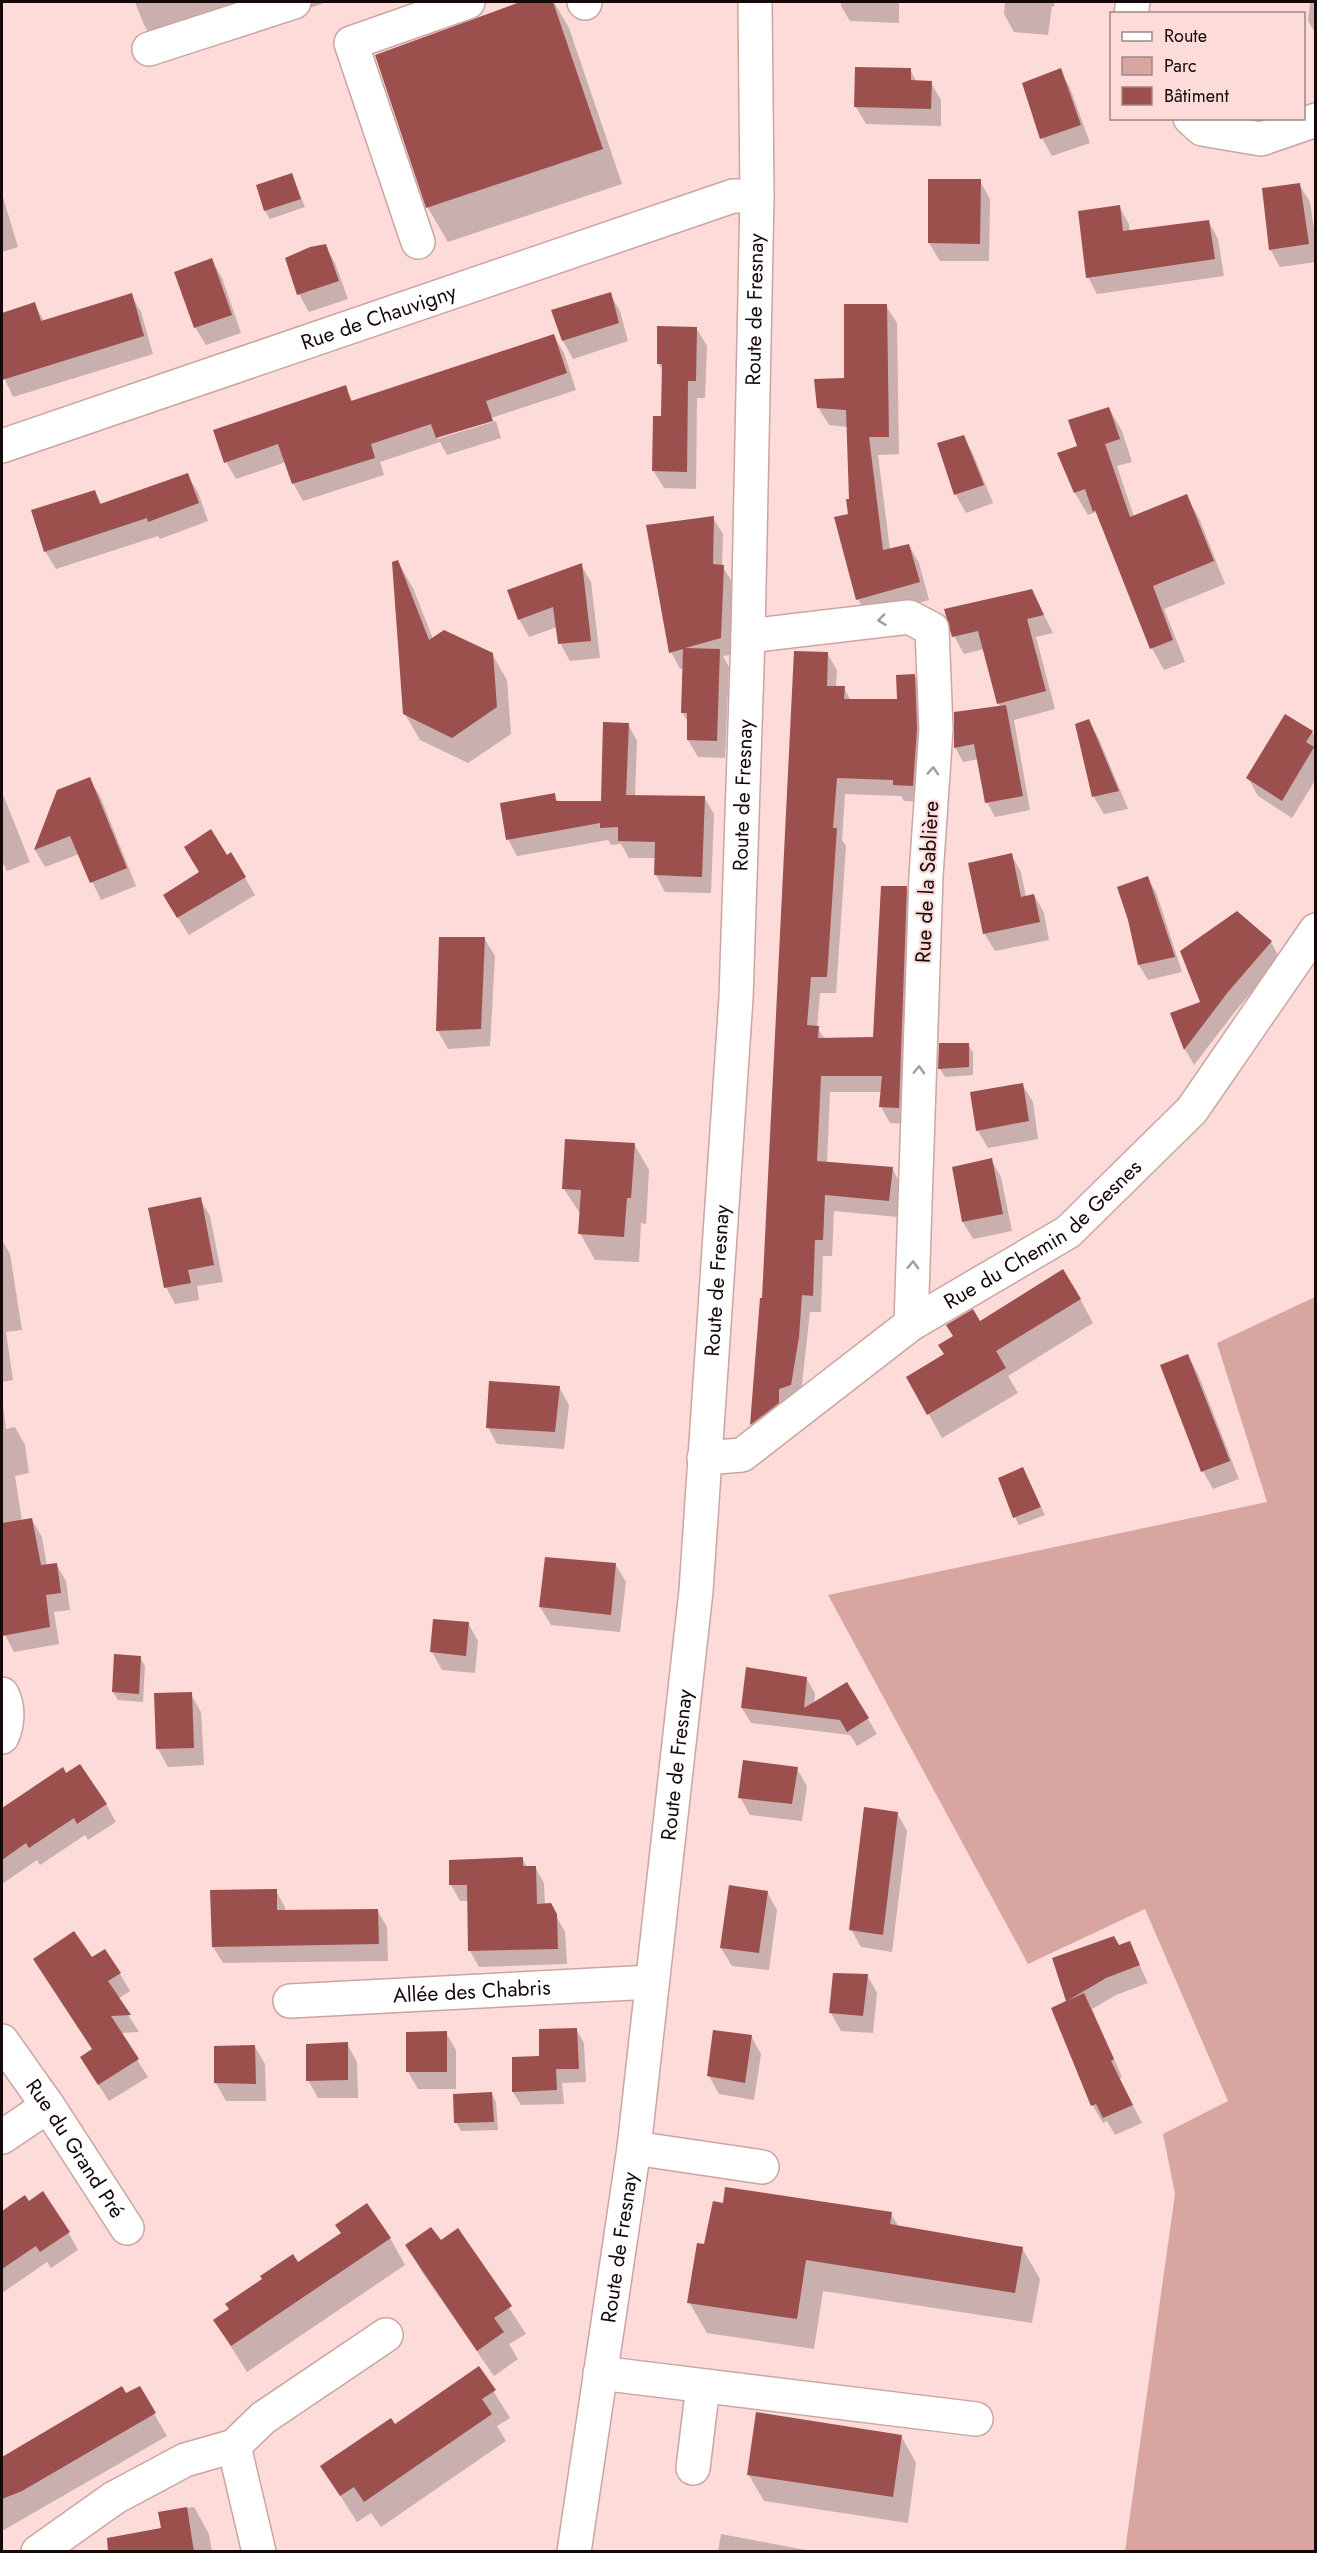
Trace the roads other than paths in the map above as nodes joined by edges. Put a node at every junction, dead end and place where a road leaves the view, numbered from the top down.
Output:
1 (294, 2) edge
2 (468, 2) edge
3 (755, 2) edge
4 (149, 49) dead end
5 (1192, 120) edge
6 (1316, 120) edge
7 (757, 196) junction
8 (418, 242) dead end
9 (2, 446) edge
10 (748, 636) junction
11 (1316, 930) edge
12 (911, 1324) junction
13 (704, 1458) junction
14 (2, 1694) edge
15 (2, 1737) edge
16 (652, 1982) junction
17 (290, 2001) dead end
18 (2, 2041) edge
19 (48, 2106) junction
20 (2, 2137) edge
21 (634, 2148) junction
22 (762, 2167) dead end
23 (127, 2228) dead end
24 (386, 2335) dead end
25 (600, 2373) junction
26 (703, 2386) junction
27 (976, 2418) dead end
28 (234, 2446) junction
29 (693, 2468) dead end
30 (38, 2552) edge
31 (259, 2552) edge
32 (574, 2552) edge

1 - 4 street
2 - 8 street
3 - 7 street, Route de Fresnay
5 - 6 street
7 - 9 street, Rue de Chauvigny
7 - 10 street, Route de Fresnay
12 -> 10 street, Rue de la Sablière
10 - 13 street, Route de Fresnay
11 - 12 street, Rue du Chemin de Gesnes
12 - 13 street, Rue du Chemin de Gesnes
13 - 16 street, Route de Fresnay
14 - 15 street
16 - 17 street, Allée des Chabris
16 - 21 street, Route de Fresnay
18 - 19 street, Rue du Grand Pré
19 - 20 street
19 - 23 street, Rue du Grand Pré
21 - 22 street
21 - 25 street, Route de Fresnay
24 - 28 street
25 - 26 street
25 - 32 street, Route de Fresnay
26 - 27 street
26 - 29 street
28 - 30 street
28 - 31 street

